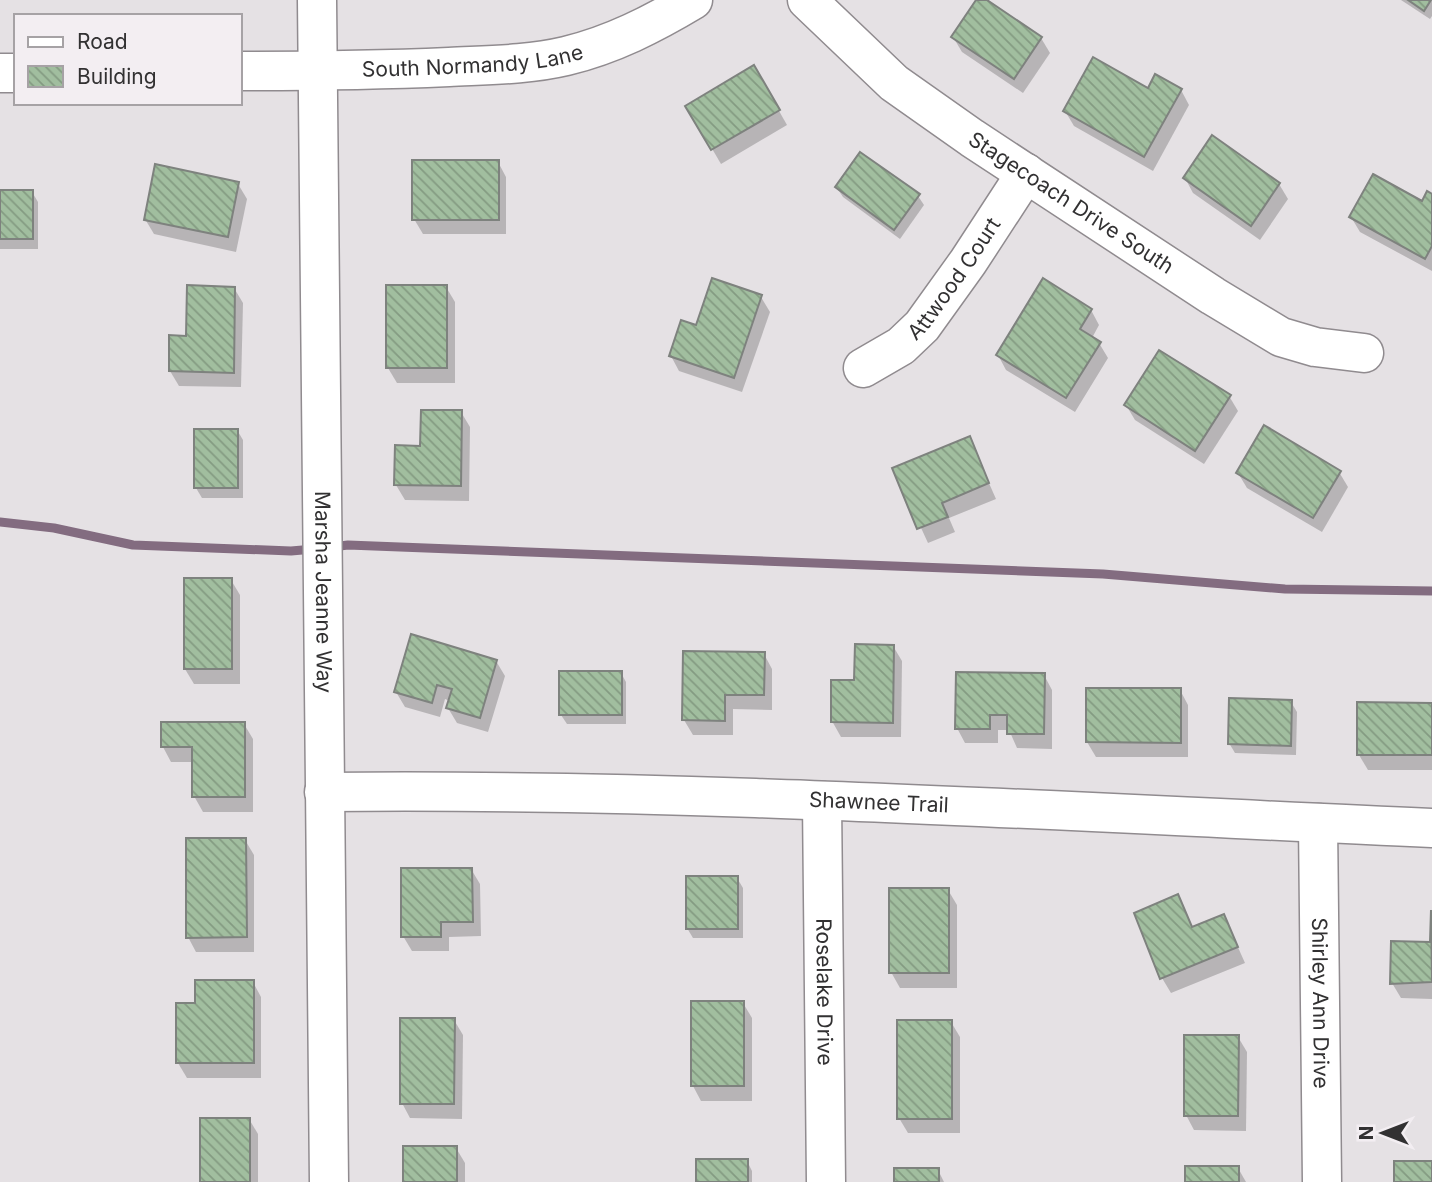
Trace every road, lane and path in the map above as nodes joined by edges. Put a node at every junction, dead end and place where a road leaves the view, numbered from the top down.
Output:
1 (317, 0) edge
2 (693, 0) edge
3 (807, 0) edge
4 (242, 71) edge
5 (318, 71) junction
6 (1026, 173) junction
7 (1364, 352) dead end
8 (863, 368) dead end
9 (324, 792) junction
10 (822, 801) junction
11 (1318, 823) junction
12 (1432, 828) edge
13 (329, 1182) edge
14 (826, 1182) edge
15 (1322, 1182) edge

1 - 5 street, Marsha Jeanne Way
2 - 5 street, South Normandy Lane
3 - 6 street, Stagecoach Drive South
4 - 5 street, South Normandy Lane
5 - 9 street, Marsha Jeanne Way
6 - 7 street, Stagecoach Drive South
6 - 8 street, Attwood Court
9 - 10 street, Shawnee Trail
9 - 13 street, Marsha Jeanne Way
10 - 11 street, Shawnee Trail
10 - 14 street, Roselake Drive
11 - 12 street, Shawnee Trail
11 - 15 street, Shirley Ann Drive

